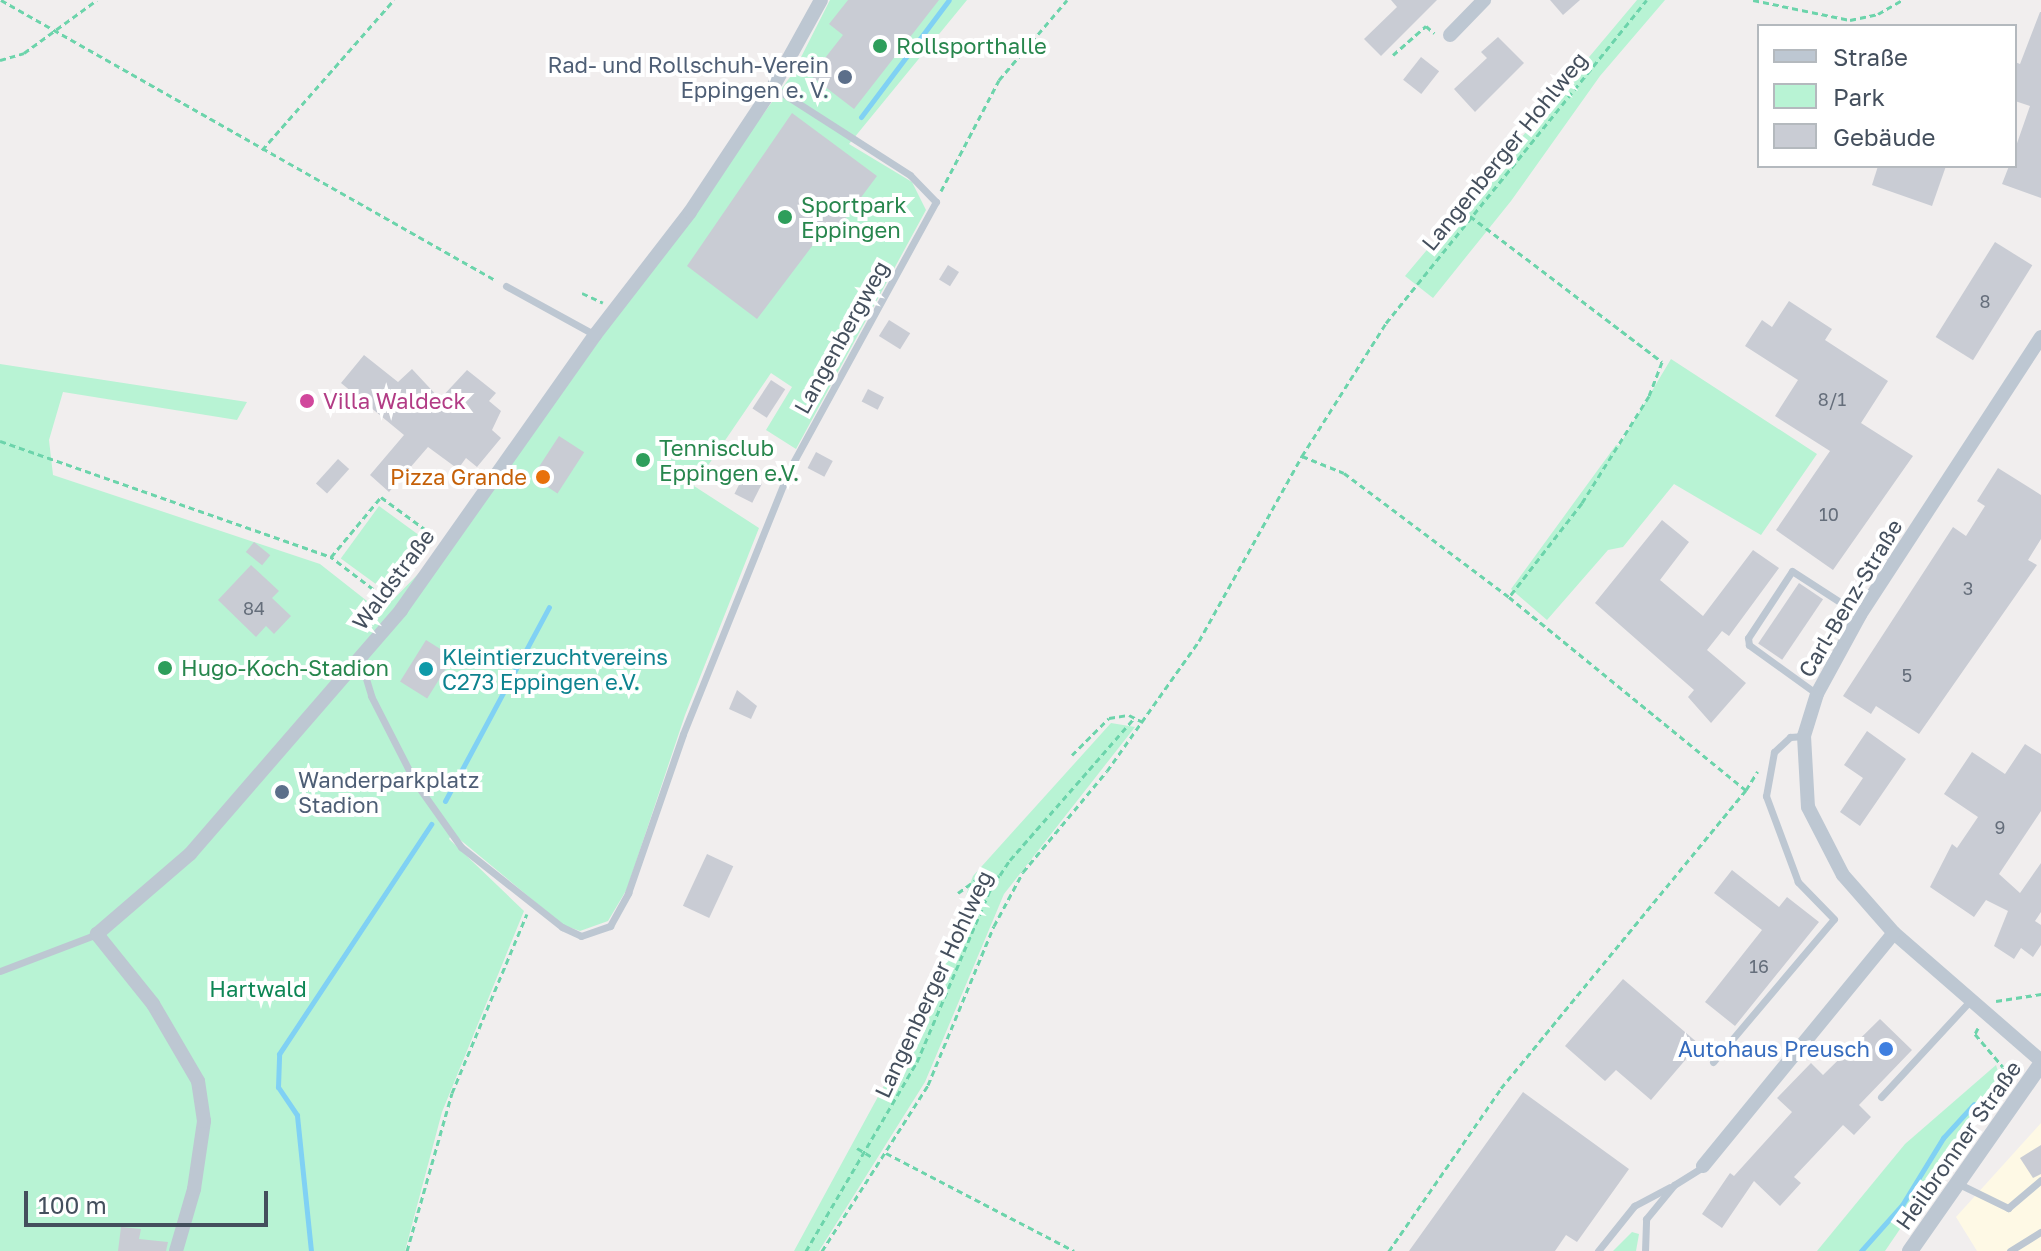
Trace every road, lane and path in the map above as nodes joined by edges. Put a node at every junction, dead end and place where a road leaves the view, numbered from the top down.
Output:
1 (1, 0) edge
2 (97, 0) edge
3 (394, 0) edge
4 (821, 0) edge
5 (1067, 0) edge
6 (1484, 0) edge
7 (1647, 0) edge
8 (1753, 0) edge
9 (1896, 0) edge
10 (1902, 1) edge
11 (55, 32) junction
12 (1452, 33) joint
13 (1393, 55) dead end
14 (0, 60) edge
15 (773, 87) junction
16 (261, 150) junction
17 (936, 202) junction
18 (1470, 216) junction
19 (506, 286) joint
20 (582, 293) dead end
21 (615, 310) junction
22 (595, 335) junction
23 (2041, 337) edge
24 (0, 441) edge
25 (1302, 456) junction
26 (446, 545) junction
27 (331, 557) junction
28 (1509, 597) junction
29 (401, 610) junction
30 (1860, 615) junction
31 (360, 659) junction
32 (1817, 694) junction
33 (1135, 717) junction
34 (1143, 722) junction
35 (1804, 736) junction
36 (1072, 755) dead end
37 (1000, 876) junction
38 (958, 893) dead end
39 (530, 907) junction
40 (1894, 933) junction
41 (97, 934) junction
42 (0, 971) edge
43 (2041, 994) edge
44 (1970, 1001) junction
45 (1987, 1015) junction
46 (1713, 1062) dead end
47 (2041, 1062) edge
48 (1881, 1097) dead end
49 (1986, 1115) dead end
50 (857, 1148) dead end
51 (884, 1152) junction
52 (879, 1160) junction
53 (1703, 1166) joint
54 (2041, 1180) edge
55 (1956, 1182) junction
56 (1674, 1185) junction
57 (2041, 1232) edge
58 (176, 1251) edge
59 (407, 1251) edge
60 (806, 1251) edge
61 (822, 1251) edge
62 (1074, 1251) edge
63 (1389, 1251) edge
64 (1598, 1251) edge
65 (1645, 1251) edge
66 (1910, 1251) edge
67 (2010, 1251) edge

1 - 11 path
2 - 11 path
3 - 16 path
4 - 15 street, Waldstraße
5 - 17 path
6 - 12 street
7 - 18 path, Langenberger Hohlweg
8 - 10 path
9 - 10 path
11 - 14 path
11 - 16 path
12 - 13 path
15 - 17 lane
15 - 21 street, Waldstraße
16 - 19 path
17 - 39 lane, Langenbergweg
18 - 25 path, Langenberger Hohlweg
18 - 28 path
19 - 22 lane
20 - 21 path
21 - 22 street, Waldstraße
22 - 26 street, Waldstraße
23 - 30 street, Carl-Benz-Straße
24 - 27 path
25 - 28 path
25 - 34 path, Langenberger Hohlweg
26 - 27 path
26 - 29 street, Waldstraße
27 - 29 path
28 - 63 path
29 - 31 street, Waldstraße
30 - 32 street, Carl-Benz-Straße
30 - 32 lane
31 - 39 lane, Langenbergweg
31 - 41 street, Waldstraße
32 - 35 street, Carl-Benz-Straße
33 - 34 path
33 - 36 path
33 - 37 path, Langenberger Hohlweg
34 - 51 path, Langenberger Hohlweg
35 - 40 street, Carl-Benz-Straße
35 - 46 lane
37 - 38 path
37 - 60 path, Langenberger Hohlweg
39 - 59 path
40 - 44 street, Carl-Benz-Straße
40 - 53 street
41 - 42 lane
41 - 58 street
43 - 45 path
44 - 45 street, Carl-Benz-Straße
44 - 48 lane
45 - 47 street, Carl-Benz-Straße
45 - 49 path
47 - 55 street, Heilbronner Straße
50 - 52 path, bridge
51 - 52 path, Langenberger Hohlweg
51 - 62 path
52 - 61 path, Langenberger Hohlweg
53 - 56 lane
54 - 55 lane
55 - 66 street, Heilbronner Straße
56 - 64 lane
56 - 65 lane
57 - 67 lane

